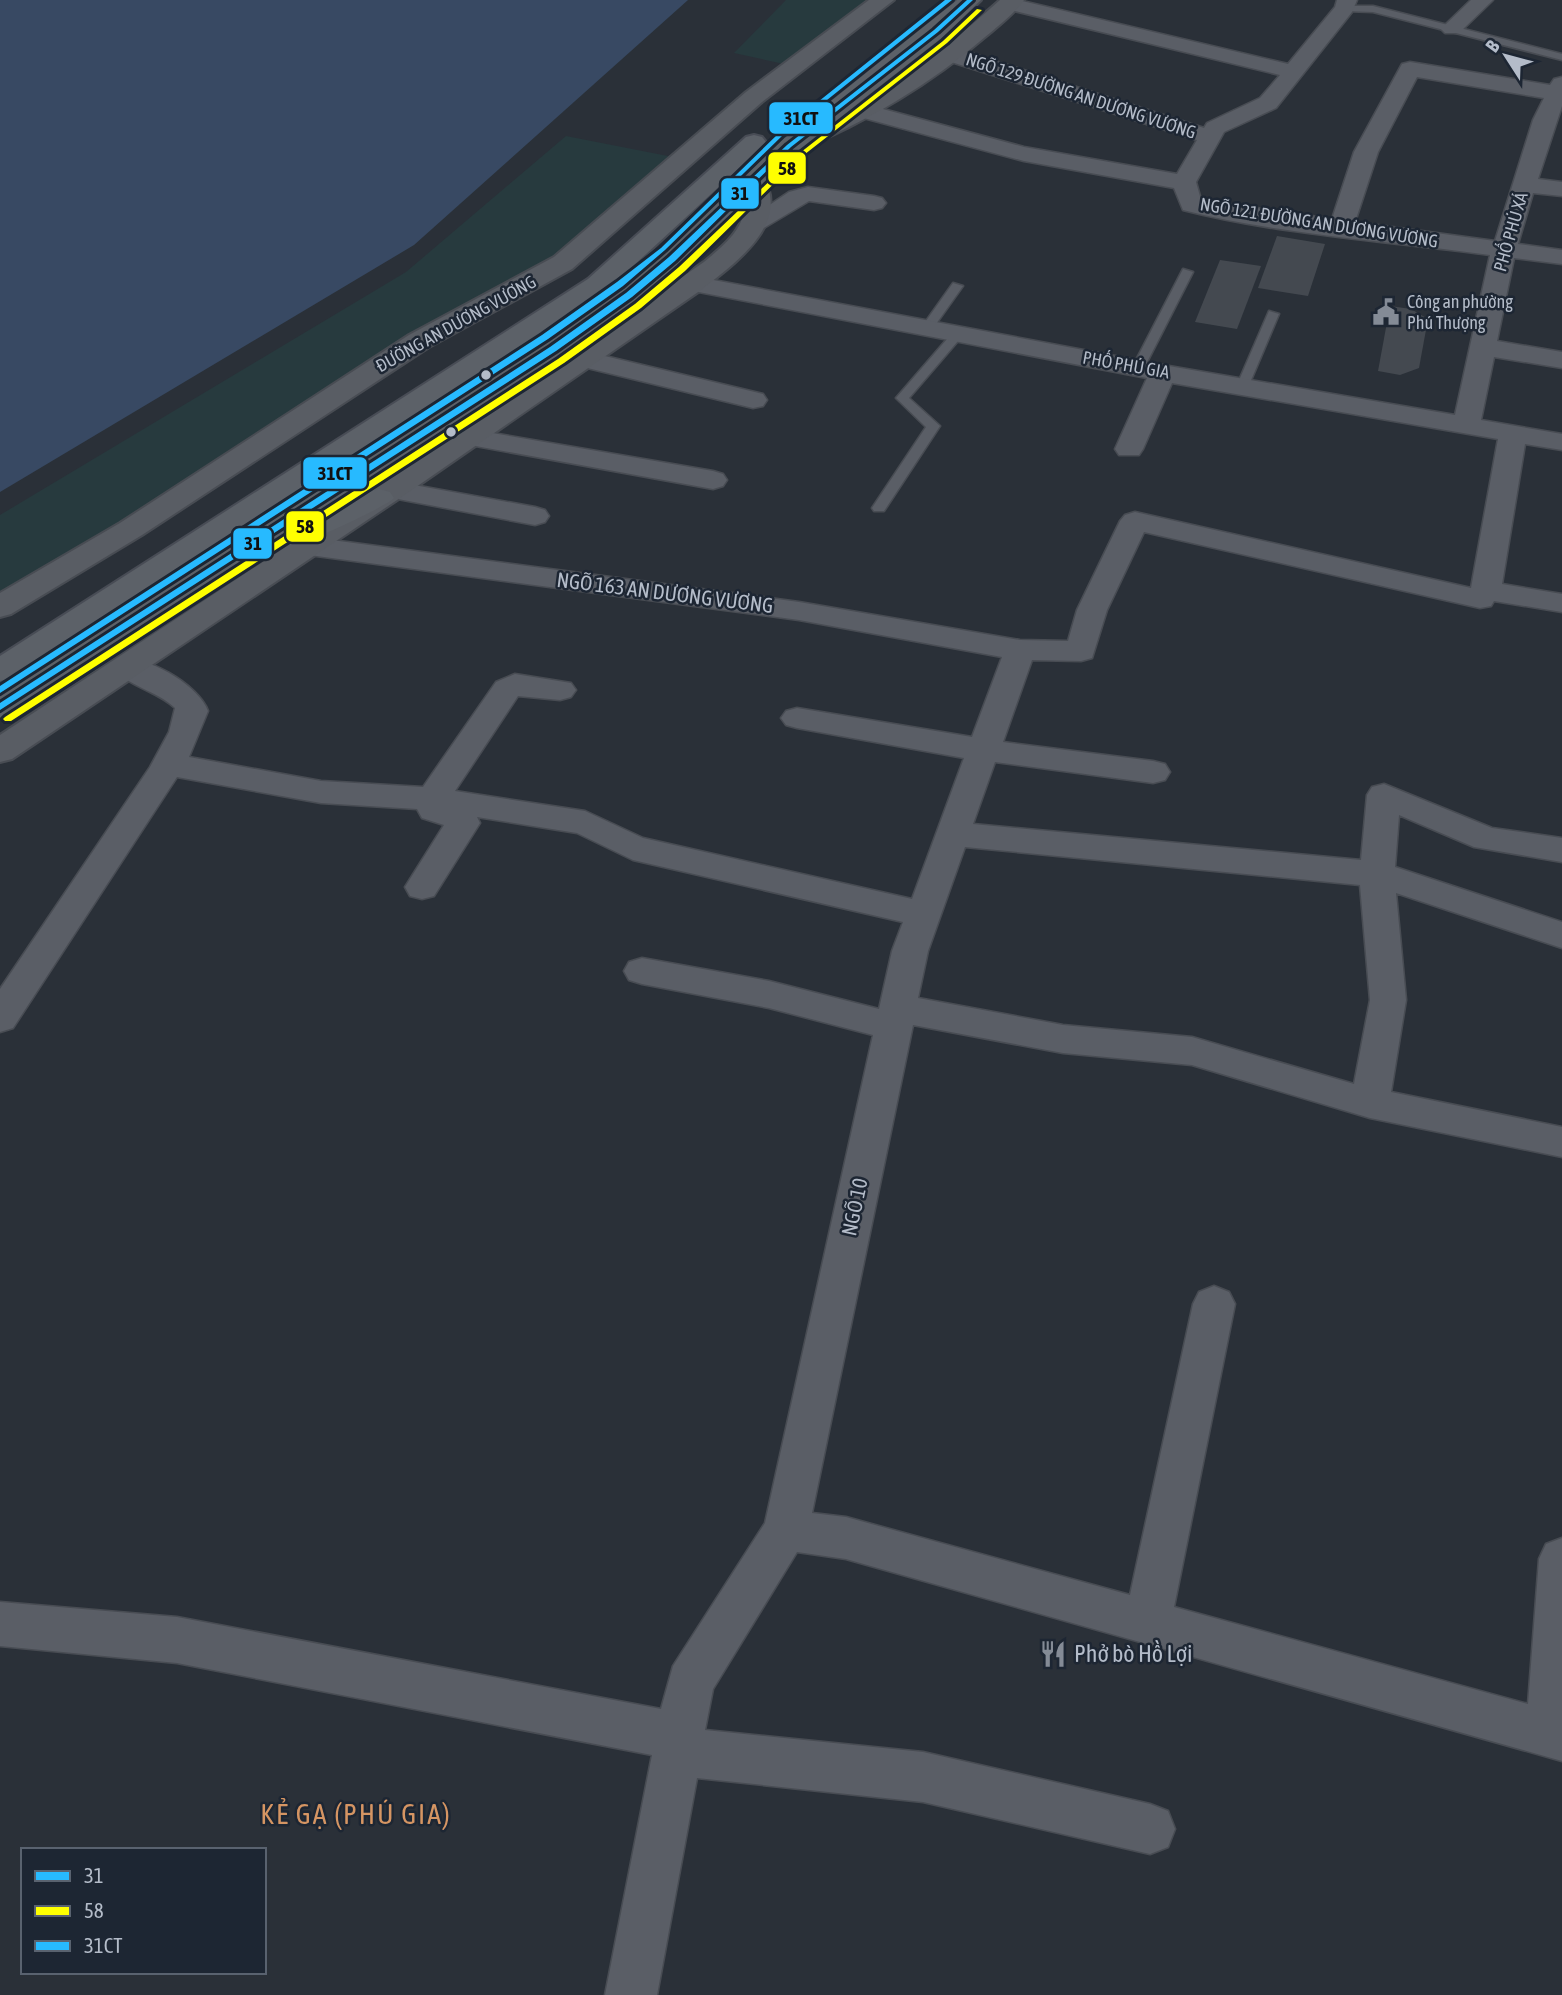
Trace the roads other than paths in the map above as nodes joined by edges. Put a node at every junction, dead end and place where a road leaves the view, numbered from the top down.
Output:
1 (883, 0) edge
2 (934, 0) edge
3 (970, 0) edge
4 (1483, 0) edge
5 (1011, 2) edge
6 (1346, 4) edge
7 (1452, 29) junction
8 (953, 55) junction
9 (1562, 57) edge
10 (1292, 71) junction
11 (1559, 88) edge
12 (868, 112) junction
13 (1553, 121) edge
14 (1210, 137) junction
15 (789, 146) junction
16 (752, 179) junction
17 (1184, 182) junction
18 (1524, 185) junction
19 (1562, 189) edge
20 (874, 203) dead end
21 (753, 224) junction
22 (1342, 226) junction
23 (1504, 251) junction
24 (1562, 257) edge
25 (1187, 272) dead end
26 (692, 284) junction
27 (957, 286) dead end
28 (1273, 314) dead end
29 (927, 328) junction
30 (958, 334) junction
31 (1483, 347) junction
32 (584, 359) junction
33 (1562, 360) edge
34 (1151, 370) junction
35 (1243, 385) junction
36 (753, 400) dead end
37 (1466, 426) junction
38 (1513, 434) junction
39 (469, 437) junction
40 (1562, 442) edge
41 (1129, 449) dead end
42 (713, 480) dead end
43 (386, 494) junction
44 (880, 509) dead end
45 (535, 516) dead end
46 (309, 546) junction
47 (1486, 590) junction
48 (1562, 603) edge
49 (0, 607) edge
50 (121, 628) junction
51 (1020, 650) junction
52 (129, 667) junction
53 (0, 671) edge
54 (560, 690) dead end
55 (0, 707) edge
56 (797, 718) dead end
57 (0, 751) edge
58 (983, 751) junction
59 (169, 764) junction
60 (1153, 772) dead end
61 (435, 800) junction
62 (953, 834) junction
63 (1562, 850) edge
64 (1377, 874) junction
65 (422, 887) dead end
66 (923, 914) junction
67 (1562, 935) edge
68 (642, 971) dead end
69 (895, 1017) junction
70 (0, 1018) edge
71 (1370, 1102) junction
72 (1562, 1142) edge
73 (1214, 1304) dead end
74 (786, 1530) junction
75 (1562, 1559) edge
76 (1147, 1622) junction
77 (0, 1624) edge
78 (1556, 1736) edge
79 (679, 1745) junction
80 (1150, 1829) dead end
81 (631, 1995) edge

1 - 49 street, ĐƯỜNG AN DƯƠNG VƯƠNG
2 - 53 main road, ĐƯỜNG AN DƯƠNG VƯƠNG
3 - 15 main road
4 - 7 street
5 - 8 street
5 - 10 street
6 - 7 lane
6 - 10 street, NGÕ 121 ĐƯỜNG AN DƯƠNG VƯƠNG
7 - 9 lane
8 - 12 street
8 - 14 street, NGÕ 129 ĐƯỜNG AN DƯƠNG VƯƠNG
10 - 14 street, NGÕ 121 ĐƯỜNG AN DƯƠNG VƯƠNG
11 - 13 street, PHỐ PHÚ XÁ
11 - 22 street
12 - 15 street
12 - 17 street
13 - 18 street, PHỐ PHÚ XÁ
14 - 17 street, NGÕ 121 ĐƯỜNG AN DƯƠNG VƯƠNG
15 - 16 main road
16 - 21 street
16 - 50 main road
17 - 22 street, NGÕ 121 ĐƯỜNG AN DƯƠNG VƯƠNG
18 - 19 street
18 - 23 street, PHỐ PHÚ XÁ
20 - 21 street
21 - 26 street
22 - 23 street, NGÕ 121 ĐƯỜNG AN DƯƠNG VƯƠNG
23 - 24 street, NGÕ 121 ĐƯỜNG AN DƯƠNG VƯƠNG
23 - 31 street, PHỐ PHÚ XÁ
25 - 34 lane
26 - 29 street, PHỐ PHÚ GIA
26 - 32 street
27 - 29 lane
28 - 35 lane
29 - 30 street, PHỐ PHÚ GIA
30 - 34 street, PHỐ PHÚ GIA
30 - 44 lane
31 - 33 street
31 - 37 street, PHỐ PHÚ XÁ
32 - 36 street
32 - 39 street
34 - 35 street, PHỐ PHÚ GIA
34 - 41 street
35 - 37 street, PHỐ PHÚ GIA
37 - 38 street, PHỐ PHÚ GIA
38 - 40 street, PHỐ PHÚ GIA
38 - 47 street
39 - 42 street
39 - 43 street
43 - 45 street
43 - 46 street
43 - 50 main road
46 - 51 street, NGÕ 163 AN DƯƠNG VƯƠNG
46 - 52 street
47 - 48 street
47 - 51 street
50 - 55 main road
51 - 58 street, NGÕ 10
52 - 57 street
52 - 59 street
54 - 61 street
56 - 58 street
58 - 60 street
58 - 62 street, NGÕ 10
59 - 61 street
59 - 70 street
61 - 65 street
61 - 66 street
62 - 64 street
62 - 66 street, NGÕ 10
63 - 64 street
64 - 67 street
64 - 71 street
66 - 69 street, NGÕ 10
68 - 69 street
69 - 71 street
69 - 74 street, NGÕ 10
71 - 72 street
73 - 76 street
74 - 76 street
74 - 79 street, NGÕ 10
75 - 78 street
76 - 78 street
77 - 79 street
79 - 80 street
79 - 81 street, NGÕ 10

